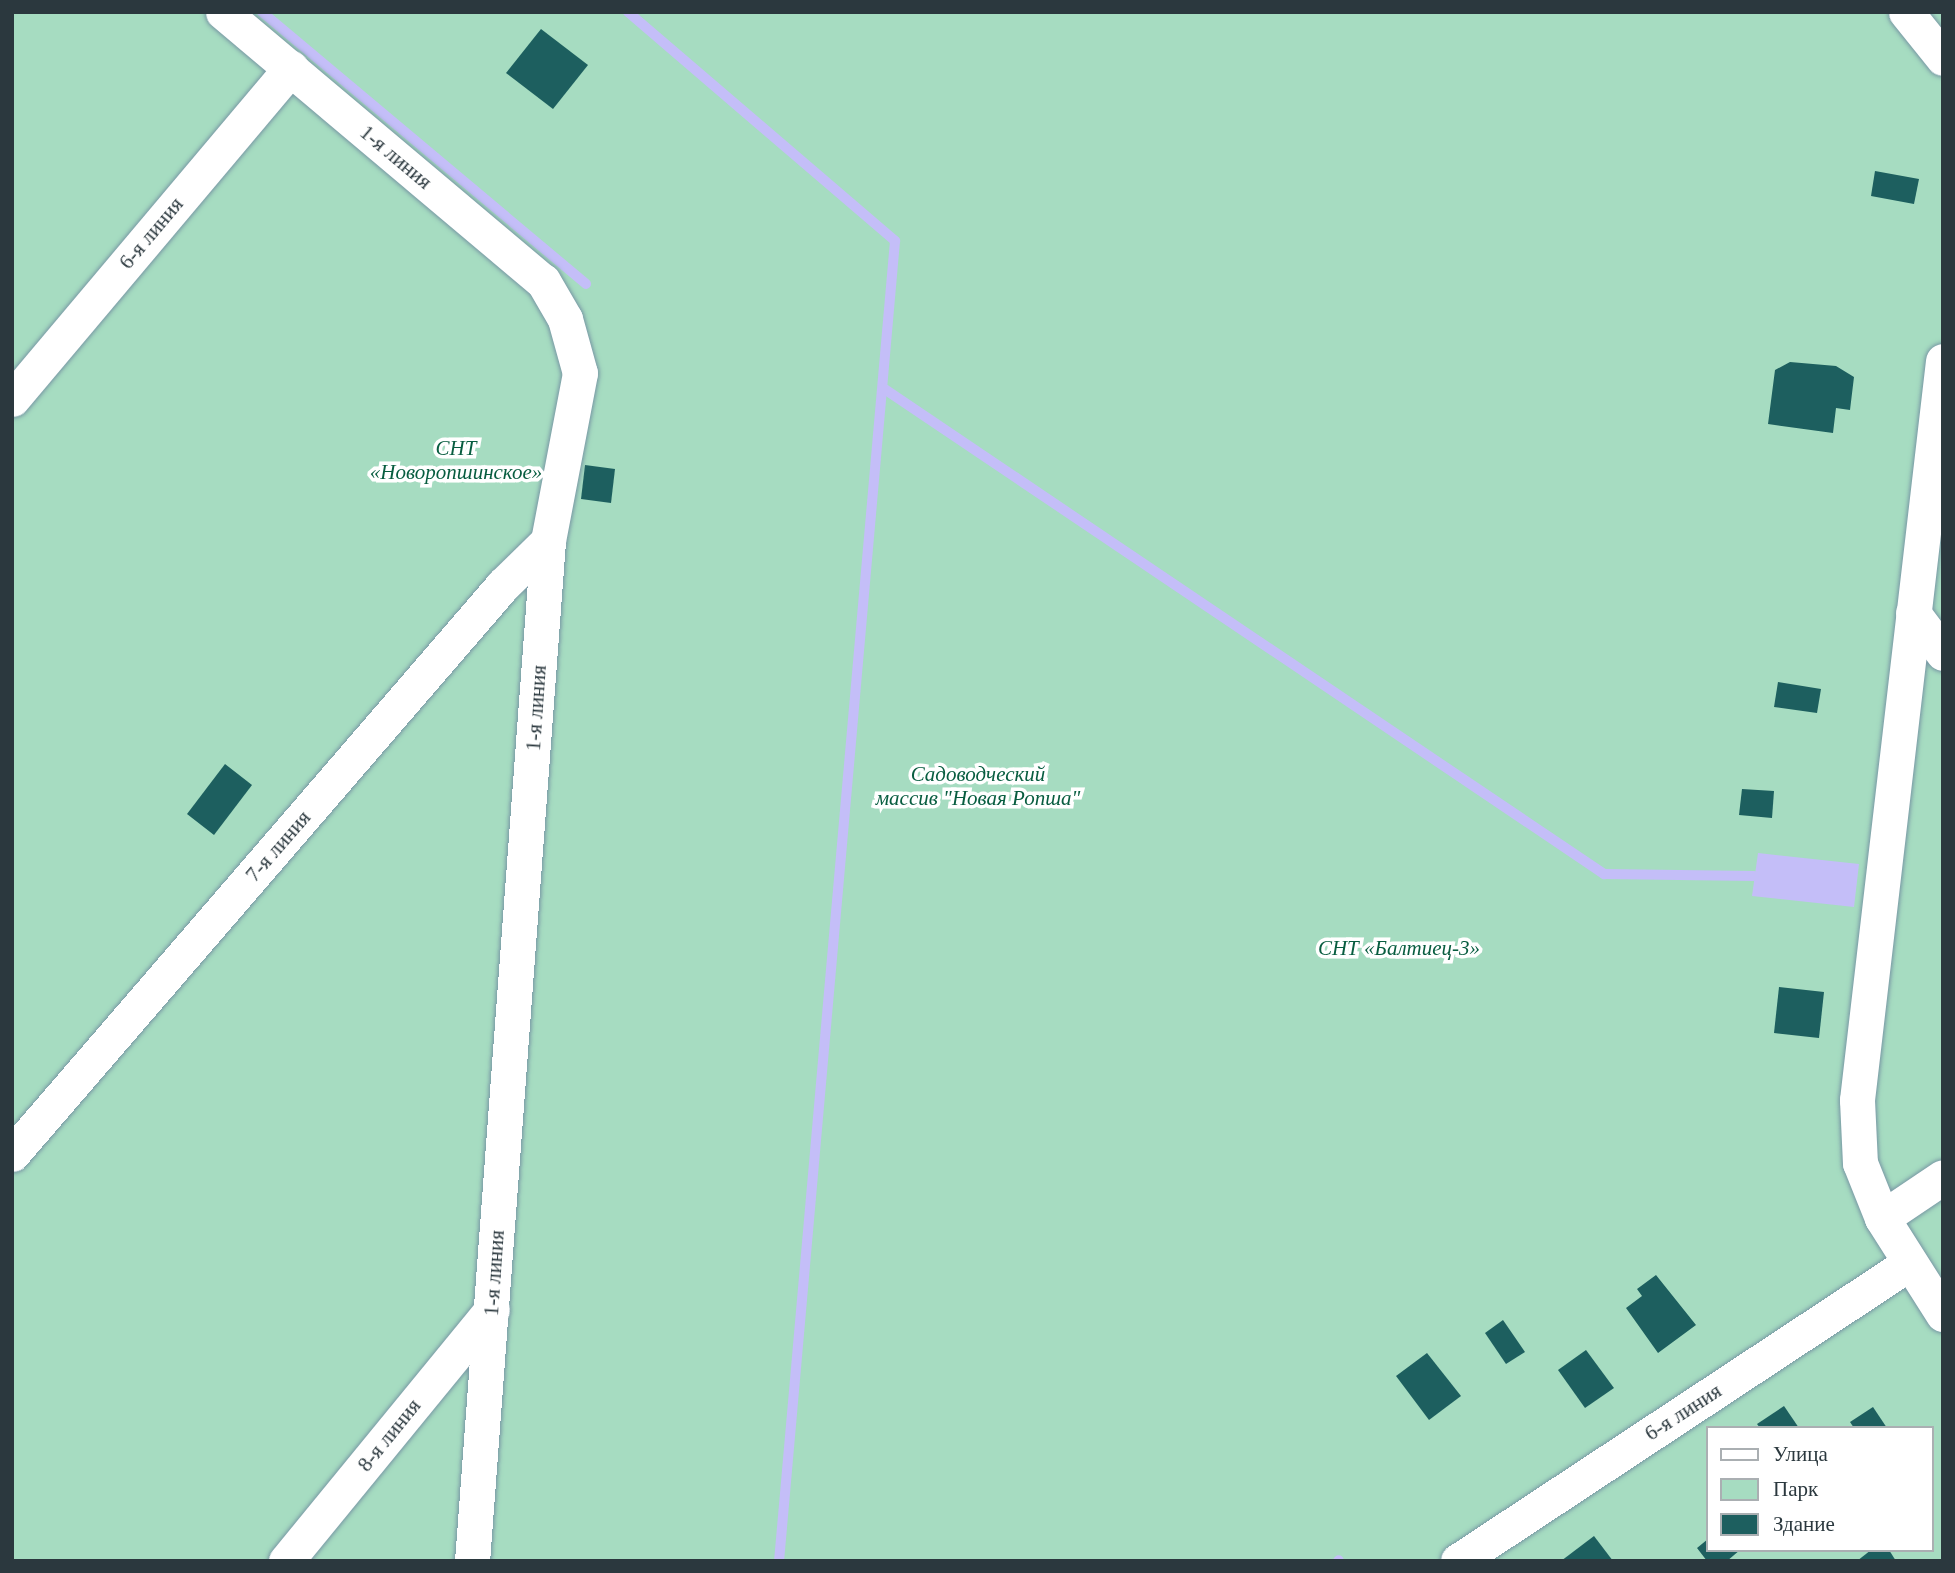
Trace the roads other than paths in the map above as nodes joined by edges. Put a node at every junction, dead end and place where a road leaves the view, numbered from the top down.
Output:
1 (223, 12) edge
2 (1906, 12) edge
3 (1943, 58) edge
4 (291, 68) junction
5 (1943, 361) edge
6 (12, 399) edge
7 (548, 541) junction
8 (1913, 613) junction
9 (1943, 653) edge
10 (12, 1154) edge
11 (1943, 1177) edge
12 (1882, 1218) junction
13 (1908, 1264) junction
14 (492, 1309) junction
15 (1943, 1314) edge
16 (286, 1561) edge
17 (472, 1561) edge
18 (1458, 1561) edge

1 - 4 street, 1-я линия
2 - 3 street
4 - 6 street, 6-я линия
4 - 7 street, 1-я линия
5 - 8 street
7 - 10 street, 7-я линия
7 - 14 street, 1-я линия
8 - 9 street
8 - 12 street
11 - 12 street
12 - 13 street
13 - 15 street
13 - 18 street, 6-я линия
14 - 16 street, 8-я линия
14 - 17 street, 1-я линия

